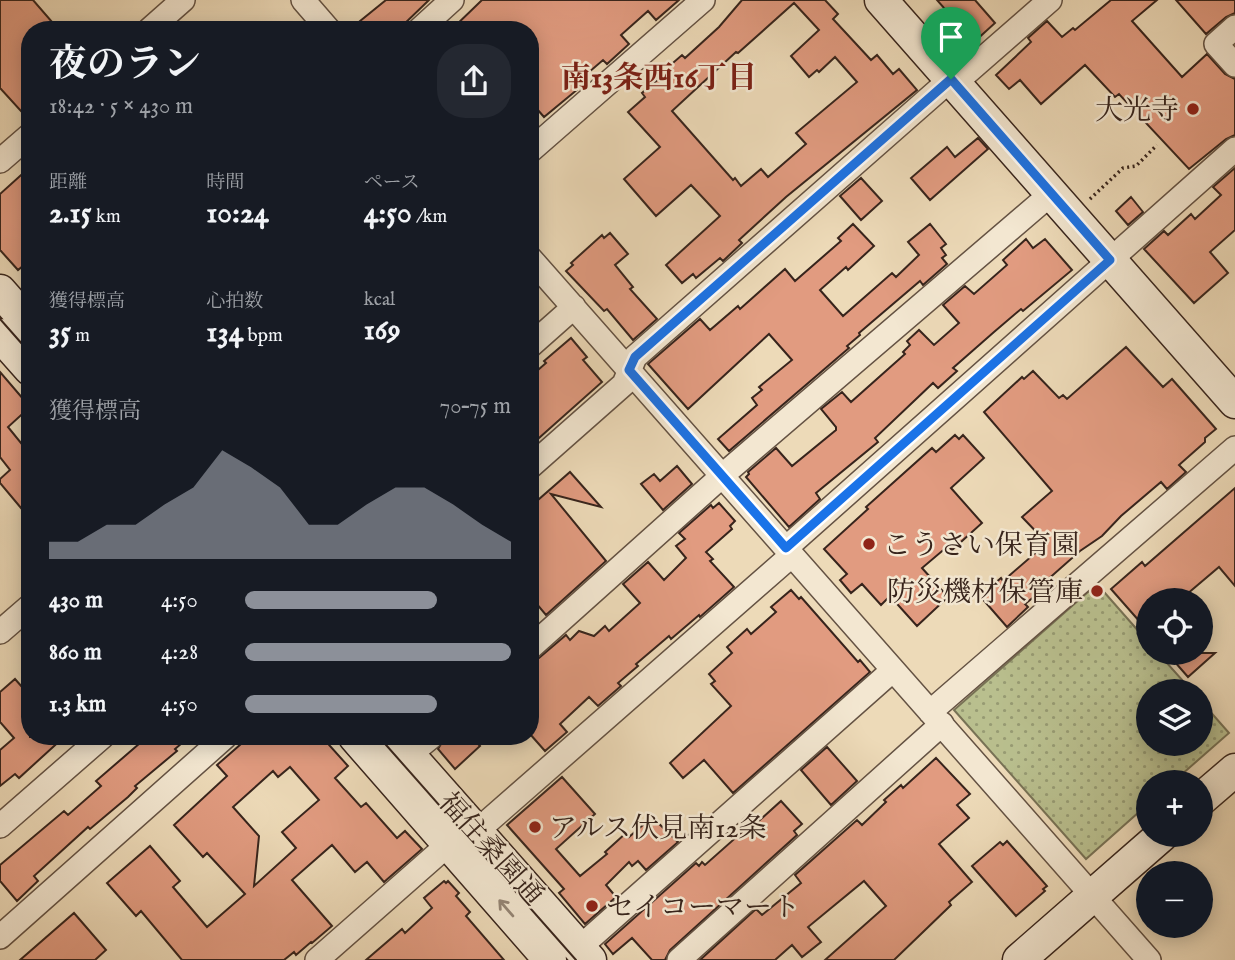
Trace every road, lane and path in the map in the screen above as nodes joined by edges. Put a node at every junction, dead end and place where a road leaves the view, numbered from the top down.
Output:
1 (183, 0) edge
2 (303, 0) edge
3 (452, 0) edge
4 (703, 0) edge
5 (881, 0) edge
6 (1049, 0) edge
7 (159, 21) edge
8 (321, 21) edge
9 (429, 21) edge
10 (1235, 27) edge
11 (1235, 65) edge
12 (953, 81) junction
13 (21, 143) edge
14 (539, 143) edge
15 (1157, 145) dead end
16 (1235, 149) edge
17 (0, 161) edge
18 (1052, 193) junction
19 (1090, 199) dead end
20 (1110, 260) junction
21 (539, 268) edge
22 (574, 307) junction
23 (10, 318) edge
24 (539, 338) edge
25 (21, 346) edge
26 (629, 370) junction
27 (1235, 402) edge
28 (1235, 449) edge
29 (539, 459) edge
30 (722, 476) junction
31 (789, 552) junction
32 (21, 614) edge
33 (0, 632) edge
34 (539, 640) edge
35 (893, 670) junction
36 (936, 718) junction
37 (93, 745) edge
38 (216, 745) edge
39 (364, 745) edge
40 (412, 745) edge
41 (1235, 770) edge
42 (1213, 789) edge
43 (0, 826) edge
44 (466, 833) junction
45 (1147, 847) edge
46 (1092, 896) junction
47 (0, 937) edge
48 (585, 954) edge
49 (317, 960) edge
50 (550, 960) edge
51 (679, 960) edge
52 (1019, 960) edge
53 (1149, 960) edge

1 - 7 street
2 - 8 street
3 - 9 street
4 - 14 street
5 - 12 street
6 - 12 street
10 - 11 street
12 - 18 street
12 - 26 street
13 - 17 street
15 - 19 path
16 - 20 street
18 - 20 street
18 - 30 street
20 - 27 street
20 - 31 street
21 - 22 street
22 - 24 street
22 - 26 street
23 - 25 street
26 - 29 street
26 - 30 street
28 - 36 street
30 - 31 street
30 - 34 street
31 - 35 street
31 - 44 street
32 - 33 street
35 - 36 street
35 - 48 street
36 - 46 street
36 - 51 street
37 - 43 street
38 - 47 street
39 - 44 street, 福住桑園通
40 - 44 street, 福住桑園通
41 - 42 street
44 - 48 street, 福住桑園通
44 - 49 street
50 -> 44 street, 福住桑園通
45 - 46 street
46 - 52 street
46 - 53 street

